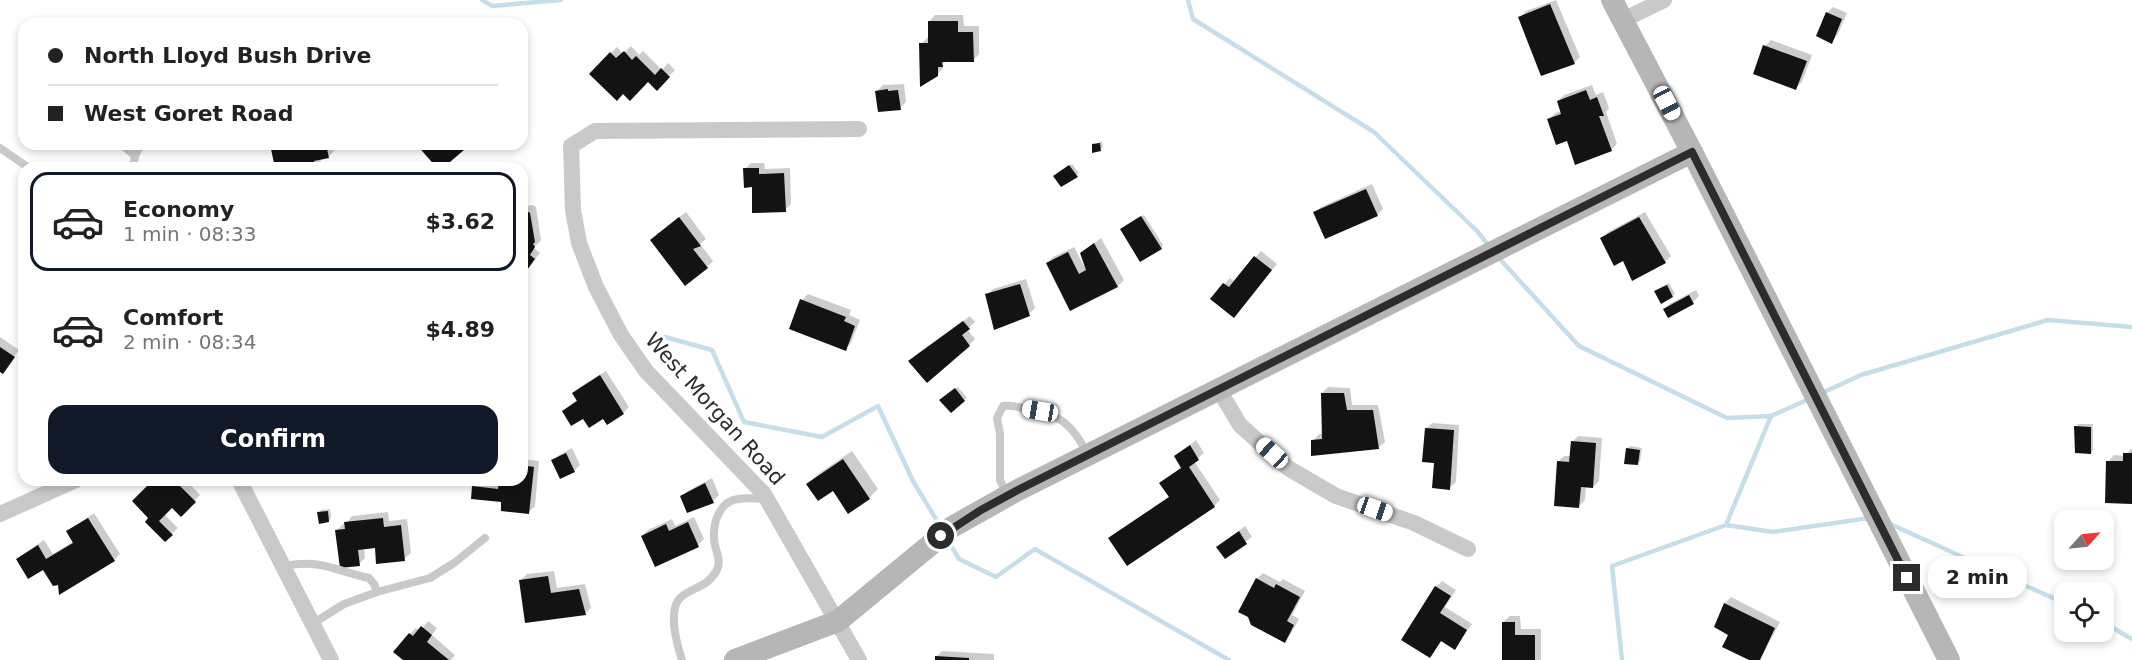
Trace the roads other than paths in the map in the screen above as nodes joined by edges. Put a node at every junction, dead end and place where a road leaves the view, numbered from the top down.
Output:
1 (1612, 0) edge
2 (1664, 0) edge
3 (1623, 20) junction
4 (859, 129) dead end
5 (0, 148) edge
6 (128, 150) edge
7 (138, 150) edge
8 (1692, 152) junction
9 (135, 156) junction
10 (20, 162) edge
11 (134, 162) edge
12 (1219, 390) junction
13 (1088, 455) junction
14 (63, 486) edge
15 (242, 486) edge
16 (1008, 496) junction
17 (767, 499) junction
18 (0, 514) edge
19 (485, 538) dead end
20 (1468, 549) dead end
21 (284, 567) junction
22 (377, 592) junction
23 (837, 621) junction
24 (312, 624) junction
25 (331, 660) edge
26 (682, 660) edge
27 (735, 660) edge
28 (858, 660) edge
29 (1949, 660) edge

1 - 3 street
2 - 3 street
3 - 8 street
4 - 17 street, West Morgan Road
5 - 10 lane
6 - 9 lane
7 - 9 lane
8 - 12 street
8 - 29 street
9 - 11 lane
12 - 13 street
12 - 20 street
13 - 16 street
13 - 16 lane
14 - 18 street
15 - 21 street
16 - 23 street
17 - 23 street, West Morgan Road
17 - 26 lane
19 - 22 lane
21 - 22 lane
21 - 24 street
22 - 24 lane
23 - 27 street
23 - 28 street, West Morgan Road
24 - 25 street

